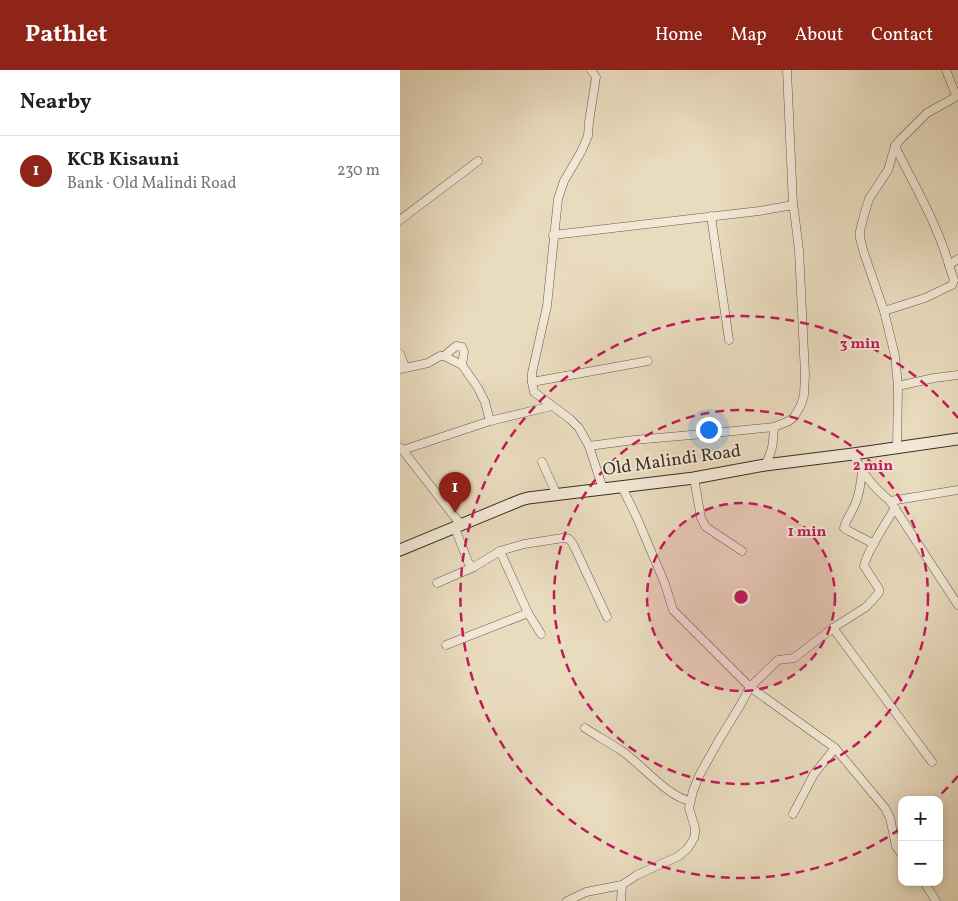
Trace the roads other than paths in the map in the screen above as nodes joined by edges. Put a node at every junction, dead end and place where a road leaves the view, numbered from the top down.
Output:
1 (591, 70) edge
2 (787, 70) edge
3 (946, 70) edge
4 (598, 73) edge
5 (895, 146) junction
6 (478, 161) dead end
7 (793, 205) junction
8 (711, 216) junction
9 (400, 220) edge
10 (553, 235) junction
11 (958, 258) edge
12 (949, 265) junction
13 (884, 311) junction
14 (729, 340) dead end
15 (400, 354) edge
16 (444, 356) junction
17 (648, 361) dead end
18 (462, 365) junction
19 (403, 368) edge
20 (958, 375) edge
21 (532, 382) junction
22 (898, 386) junction
23 (552, 406) junction
24 (490, 422) junction
25 (774, 426) junction
26 (958, 439) edge
27 (589, 446) junction
28 (897, 447) junction
29 (401, 448) edge
30 (853, 454) junction
31 (542, 462) dead end
32 (765, 465) junction
33 (862, 471) junction
34 (694, 478) junction
35 (622, 487) junction
36 (603, 489) junction
37 (958, 490) edge
38 (557, 494) junction
39 (892, 505) junction
40 (458, 526) junction
41 (874, 544) junction
42 (400, 550) edge
43 (500, 551) junction
44 (742, 551) dead end
45 (474, 567) junction
46 (437, 583) dead end
47 (958, 605) edge
48 (528, 612) junction
49 (607, 617) dead end
50 (833, 628) junction
51 (541, 634) dead end
52 (446, 645) dead end
53 (750, 687) junction
54 (585, 728) dead end
55 (836, 748) junction
56 (932, 762) dead end
57 (690, 801) junction
58 (793, 814) dead end
59 (898, 849) edge
60 (622, 885) junction
61 (927, 886) edge
62 (567, 901) edge
63 (621, 901) edge
64 (936, 901) edge

1 - 4 street
2 - 7 street
3 - 5 street
4 - 10 street
5 - 12 street
5 - 13 street
6 - 9 street
7 - 8 street
7 - 25 street
8 - 10 street
8 - 14 street
10 - 21 street
11 - 12 street
12 - 13 street
13 - 22 street
15 - 19 street
16 - 18 street
16 - 18 street
16 - 19 street
17 - 21 street
18 - 24 street
20 - 22 street
21 - 23 street
22 - 28 street
23 - 24 street
23 - 27 street
24 - 29 street
25 - 27 street
25 - 32 street
26 - 28 main road, Old Malindi Road
27 - 36 street
28 - 30 main road, Old Malindi Road
29 - 40 street
30 - 32 main road, Old Malindi Road
30 - 33 street
31 - 38 street
32 - 34 main road, Old Malindi Road
33 - 39 street
33 - 41 street
34 - 35 main road, Old Malindi Road
34 - 44 street
35 - 36 main road, Old Malindi Road
35 - 53 street
36 - 38 main road, Old Malindi Road
37 - 39 street
38 - 40 main road, Old Malindi Road
39 - 41 street
39 - 47 street
40 - 42 main road, Old Malindi Road
40 - 45 street
41 - 50 street
43 - 45 street
43 - 48 street
43 - 49 street
45 - 46 street
48 - 51 street
48 - 52 street
50 - 53 street
50 - 56 street
53 - 55 street
53 - 57 street
54 - 57 street
55 - 58 street
55 - 59 street
57 - 60 street
60 - 62 street
60 - 63 street
61 - 64 street

